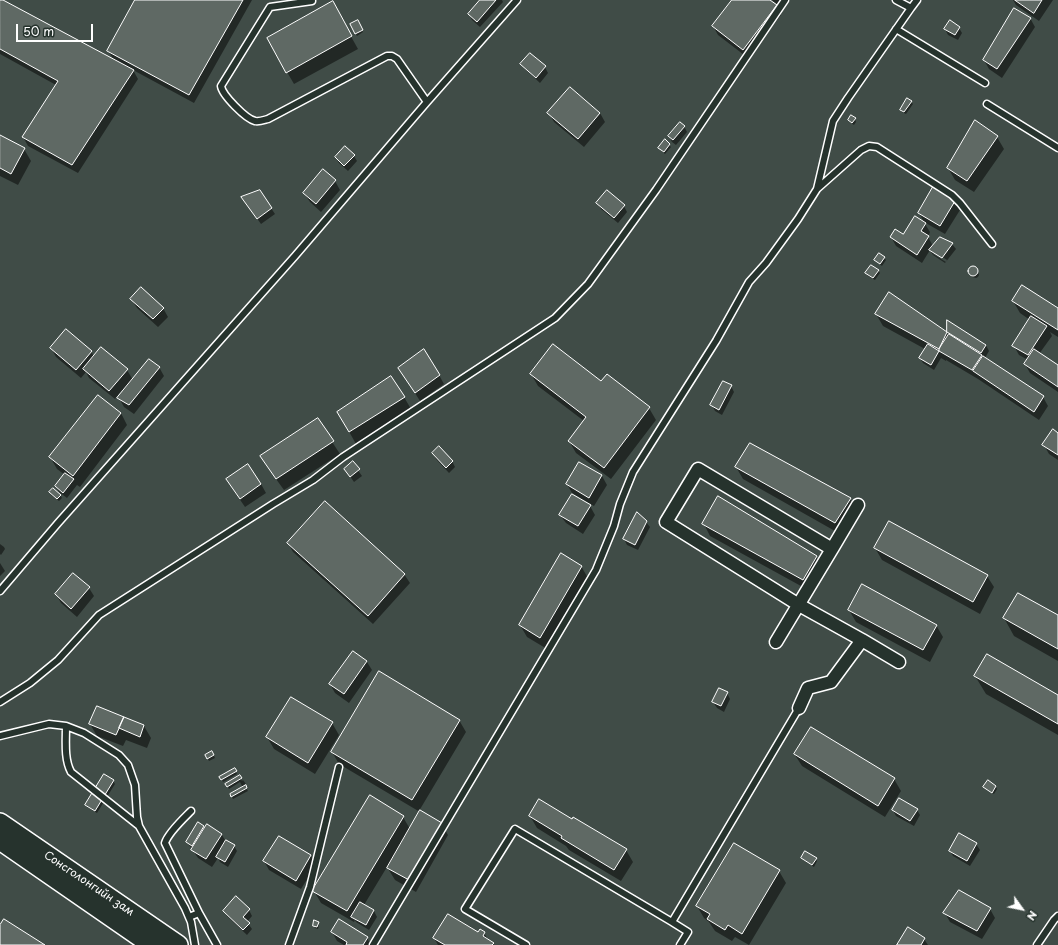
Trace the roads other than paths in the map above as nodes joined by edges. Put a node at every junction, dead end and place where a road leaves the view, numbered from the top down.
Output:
1 (517, 0) edge
2 (785, 0) edge
3 (896, 0) edge
4 (917, 0) edge
5 (312, 1) edge
6 (911, 8) junction
7 (896, 30) junction
8 (985, 83) dead end
9 (427, 102) junction
10 (987, 104) dead end
11 (1058, 148) edge
12 (817, 189) junction
13 (992, 244) dead end
14 (858, 505) dead end
15 (832, 549) junction
16 (0, 591) edge
17 (799, 605) junction
18 (862, 640) junction
19 (776, 642) dead end
20 (900, 662) dead end
21 (0, 702) edge
22 (799, 708) joint
23 (66, 726) junction
24 (0, 736) edge
25 (339, 767) dead end
26 (191, 811) dead end
27 (0, 823) edge
28 (139, 826) junction
29 (0, 840) edge
30 (199, 913) junction
31 (1058, 916) edge
32 (189, 917) junction
33 (672, 922) junction
34 (152, 945) edge
35 (178, 945) edge
36 (196, 945) edge
37 (217, 945) edge
38 (289, 945) edge
39 (373, 945) edge
40 (526, 945) edge
41 (680, 945) edge
42 (1037, 945) edge

1 - 9 lane
2 - 21 lane
3 - 6 lane
4 - 6 lane
5 - 9 lane
6 - 7 lane
7 - 8 lane
7 - 12 lane
9 - 16 lane
10 - 11 lane
12 - 13 lane
12 - 39 lane
14 - 15 street
15 - 17 street
15 - 17 street
17 - 18 street
17 - 19 street
18 - 20 street
18 - 22 street
22 - 33 lane
23 - 24 lane
23 - 28 lane
23 - 28 lane
25 - 38 lane
26 - 30 lane
27 - 35 main road, Сонсголонгийн зам
28 - 32 lane
29 - 34 main road, Сонсголонгийн зам
30 - 32 lane
30 - 37 lane
31 - 42 lane
32 - 36 lane
33 - 40 lane
33 - 41 lane

